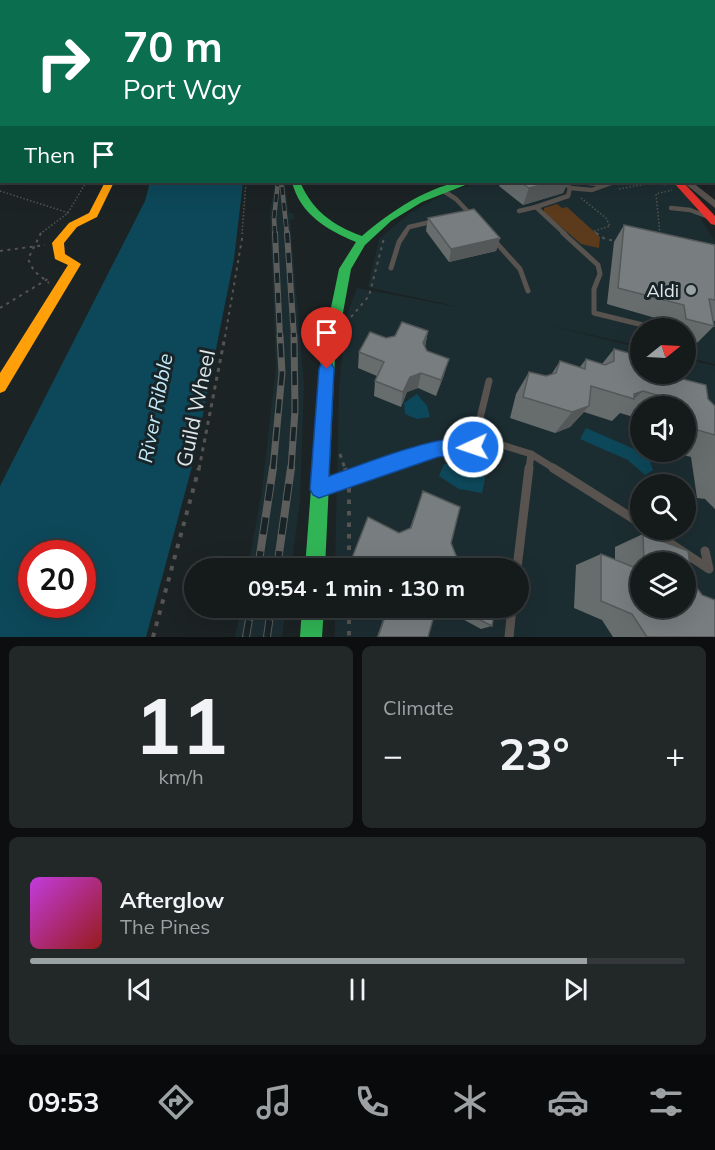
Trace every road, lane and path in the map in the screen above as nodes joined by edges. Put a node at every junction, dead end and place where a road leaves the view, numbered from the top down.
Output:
1 (85, 183) edge
2 (109, 183) edge
3 (246, 183) edge
4 (296, 183) edge
5 (464, 183) edge
6 (565, 183) edge
7 (611, 183) edge
8 (688, 183) edge
9 (676, 185) edge
10 (570, 188) junction
11 (441, 189) junction
12 (618, 189) dead end
13 (0, 191) edge
14 (580, 192) junction
15 (584, 195) dead end
16 (536, 207) junction
17 (695, 207) junction
18 (671, 208) dead end
19 (519, 211) dead end
20 (68, 213) junction
21 (471, 214) junction
22 (714, 215) edge
23 (460, 216) edge
24 (438, 220) edge
25 (478, 223) edge
26 (486, 231) edge
27 (386, 232) dead end
28 (660, 234) edge
29 (363, 241) junction
30 (621, 242) edge
31 (58, 243) junction
32 (33, 247) junction
33 (0, 251) edge
34 (392, 268) dead end
35 (45, 281) junction
36 (58, 281) junction
37 (528, 291) dead end
38 (0, 308) edge
39 (350, 321) dead end
40 (630, 322) edge
41 (489, 381) dead end
42 (0, 386) edge
43 (473, 447) junction
44 (338, 450) dead end
45 (531, 454) junction
46 (349, 479) junction
47 (319, 489) junction
48 (630, 517) edge
49 (666, 540) edge
50 (705, 551) dead end
51 (316, 558) edge
52 (349, 558) edge
53 (518, 558) edge
54 (312, 618) edge
55 (349, 618) edge
56 (511, 618) edge
57 (153, 637) edge
58 (311, 637) edge
59 (349, 637) edge
60 (509, 637) edge

1 - 20 path
2 - 31 street
3 - 57 path, Guild Wheel
4 - 29 street
5 - 11 street
6 - 10 lane
7 - 14 lane
8 - 22 street
9 - 12 path
9 - 17 street
9 - 28 path
10 - 14 lane
10 - 16 lane
11 - 21 lane
11 - 29 street
13 - 20 path
14 - 15 path
14 - 30 path
16 - 19 lane
16 - 40 lane
17 - 18 lane
17 - 22 street
20 - 32 path
21 - 23 lane
21 - 25 lane
24 - 34 lane
26 - 37 lane
27 - 39 path
29 - 47 street
31 - 32 path
31 - 36 street
32 - 33 path
32 - 35 path
35 - 36 path
35 - 36 path
35 - 38 path
36 - 42 street
41 - 43 lane
43 - 45 lane
43 - 46 lane
44 - 46 path
45 - 48 lane
45 - 53 lane
46 - 47 lane
46 - 52 path
47 - 51 street
49 - 50 lane
54 - 58 street
55 - 59 path
56 - 60 lane

